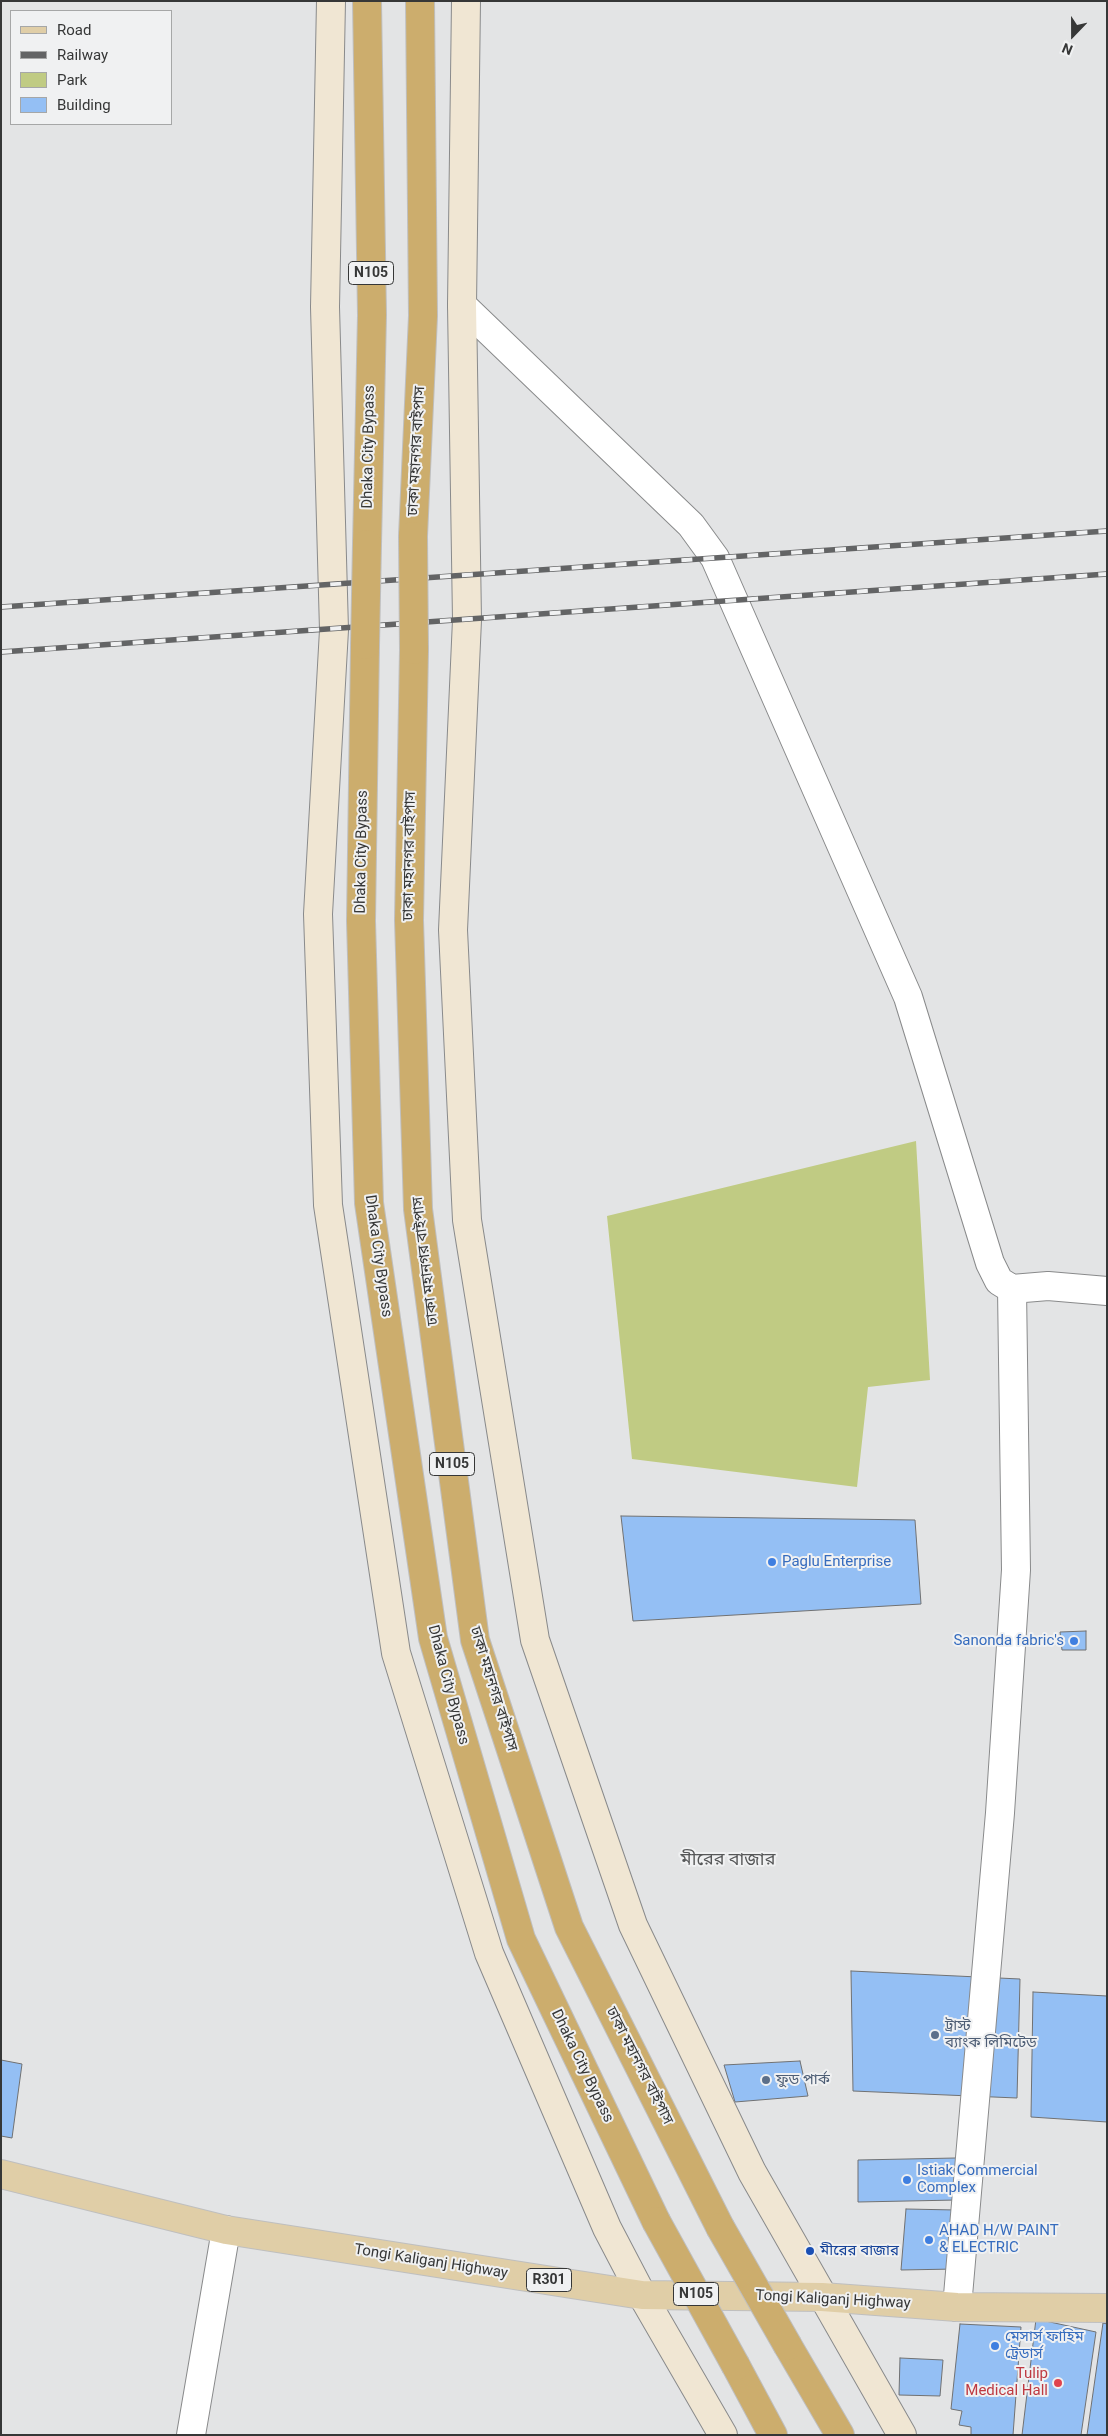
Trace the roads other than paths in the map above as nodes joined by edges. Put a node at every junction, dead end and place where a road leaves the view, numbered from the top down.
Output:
1 (331, 1) edge
2 (367, 1) edge
3 (420, 1) edge
4 (466, 1) edge
5 (462, 305) junction
6 (1012, 1288) junction
7 (1107, 1292) edge
8 (1, 2174) edge
9 (226, 2230) junction
10 (642, 2295) junction
11 (822, 2297) junction
12 (957, 2307) junction
13 (1107, 2308) edge
14 (190, 2435) edge
15 (723, 2435) edge
16 (773, 2435) edge
17 (840, 2435) edge
18 (902, 2435) edge

1 - 10 main road
2 - 16 highway, Dhaka City Bypass / N105, bridge
3 - 17 highway, ঢাকা মহানগর বাইপাস / N105, bridge
4 - 5 main road
5 - 6 street
5 - 11 main road
6 - 7 street
6 - 12 street
8 - 9 main road, Tongi Kaliganj Highway / R301
9 - 10 main road, Tongi Kaliganj Highway / R301
9 - 14 street
10 - 11 main road, Tongi Kaliganj Highway / R301
10 - 15 main road
11 - 12 main road, Tongi Kaliganj Highway / R301
11 - 18 main road
12 - 13 main road, Tongi Kaliganj Highway / R301

